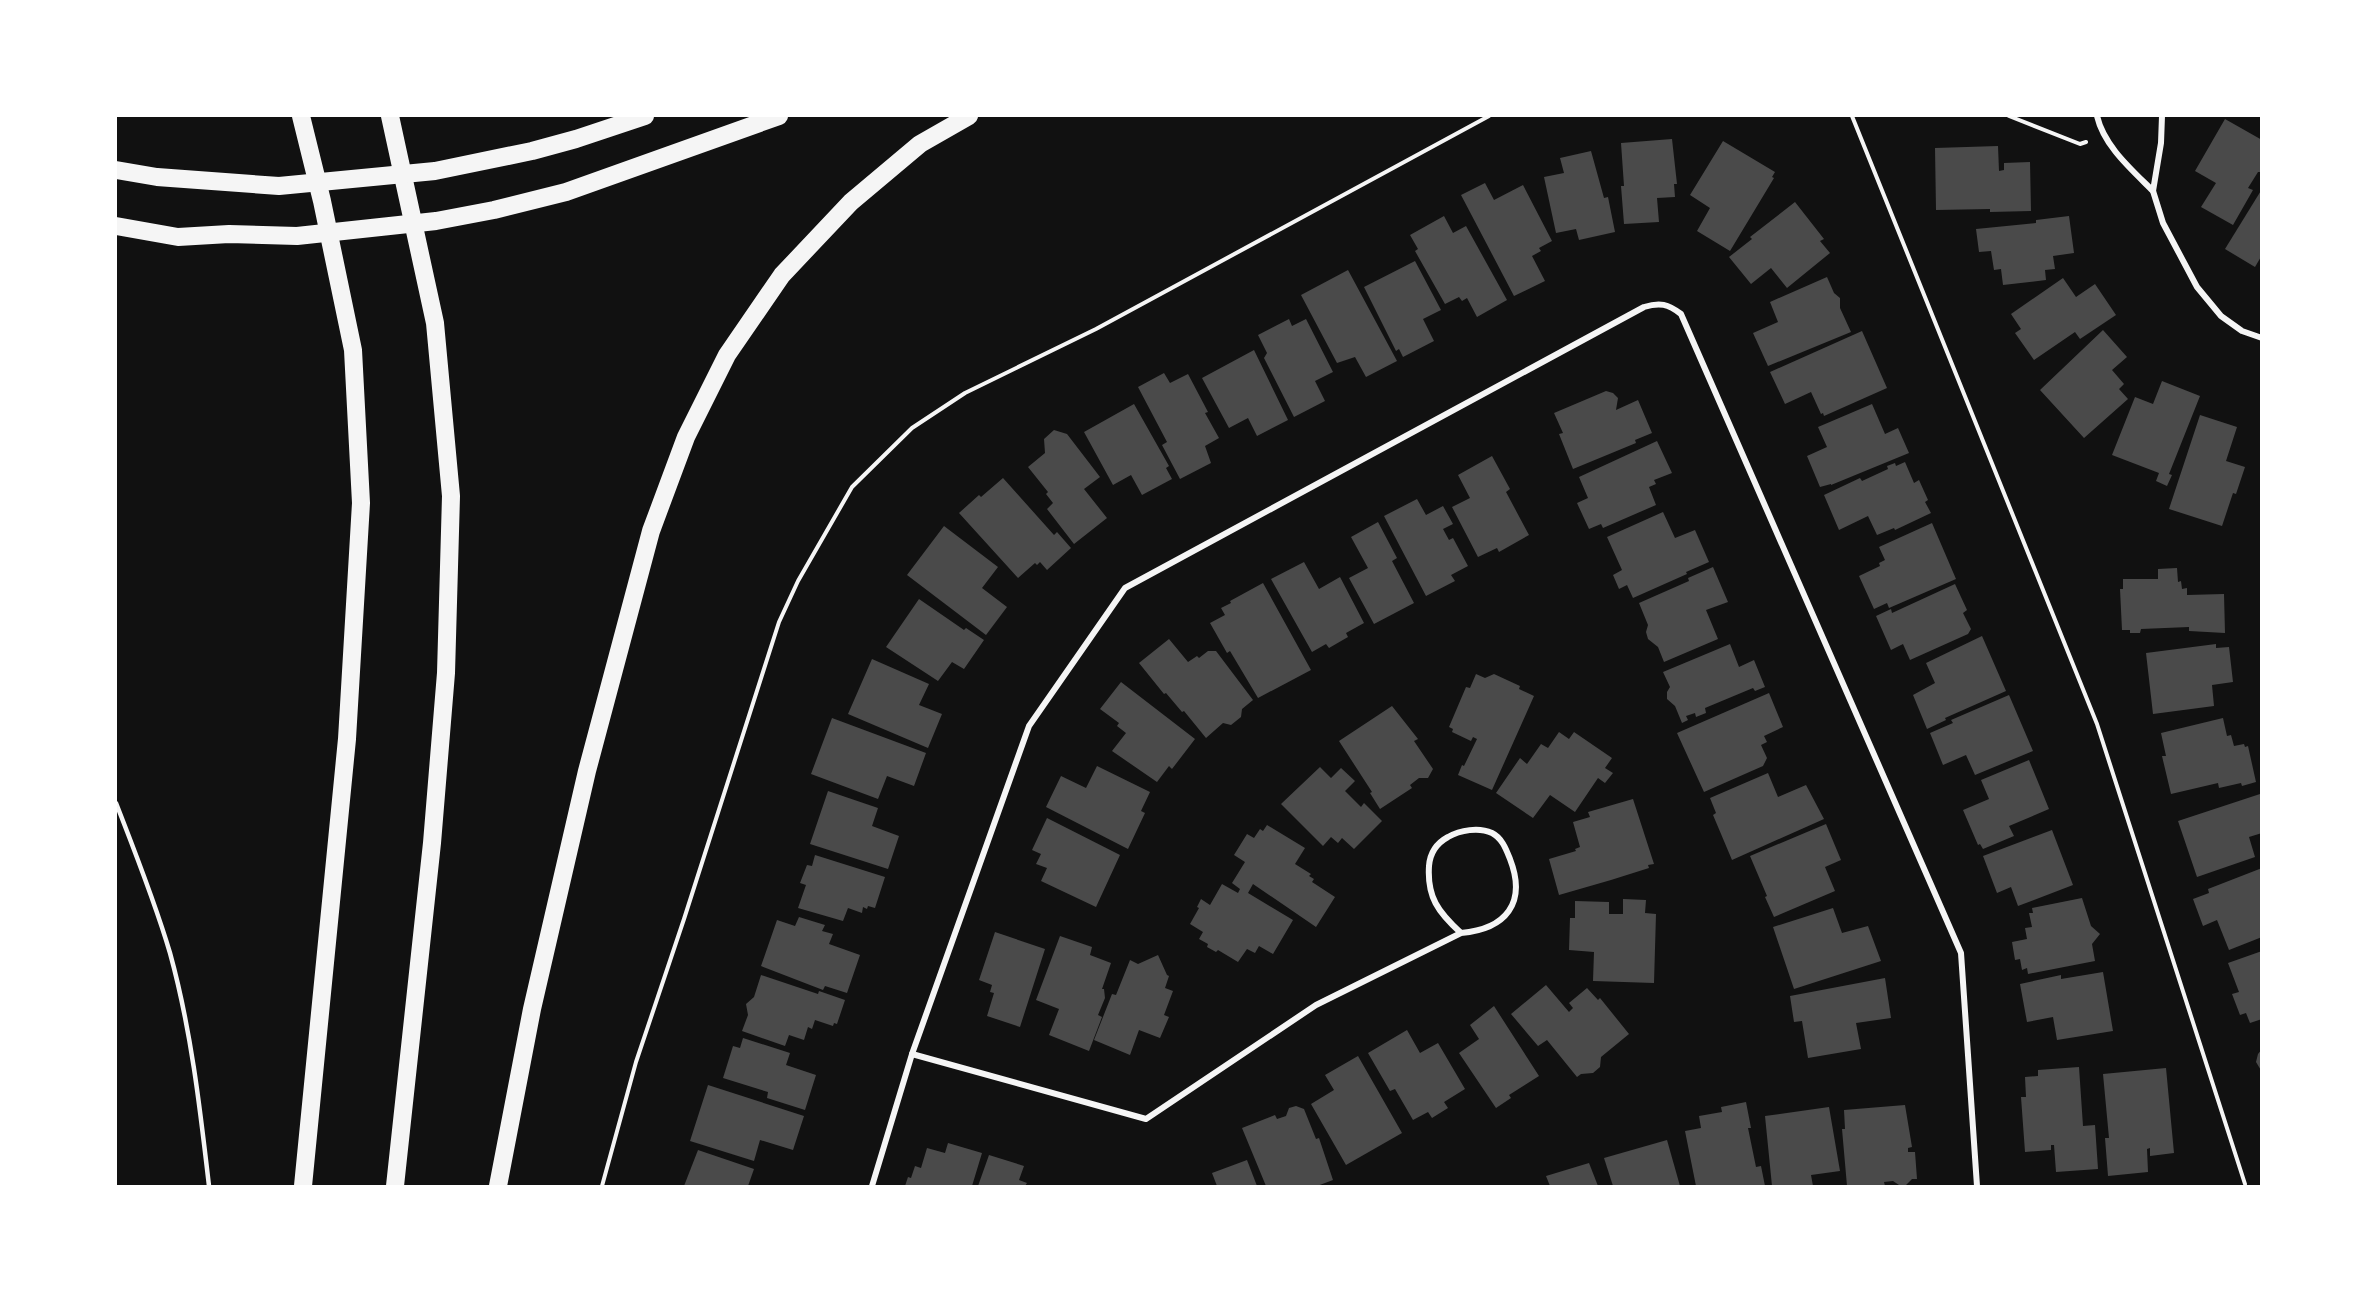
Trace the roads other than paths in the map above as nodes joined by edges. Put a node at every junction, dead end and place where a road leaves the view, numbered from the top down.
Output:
1 (301, 116) edge
2 (390, 116) edge
3 (645, 116) edge
4 (779, 116) edge
5 (969, 116) edge
6 (2097, 116) edge
7 (2162, 116) edge
8 (116, 170) edge
9 (2153, 191) junction
10 (116, 226) edge
11 (2262, 338) edge
12 (116, 803) edge
13 (1461, 933) junction
14 (912, 1054) junction
15 (209, 1186) edge
16 (303, 1186) edge
17 (395, 1186) edge
18 (498, 1186) edge
19 (872, 1186) edge
20 (1977, 1186) edge

1 - 16 highway
2 - 17 highway
3 - 8 highway
4 - 10 highway
5 - 18 highway
6 - 9 street
7 - 9 street
9 - 11 street
12 - 15 lane
13 - 13 street
13 - 14 street
14 - 19 street
14 - 20 street

